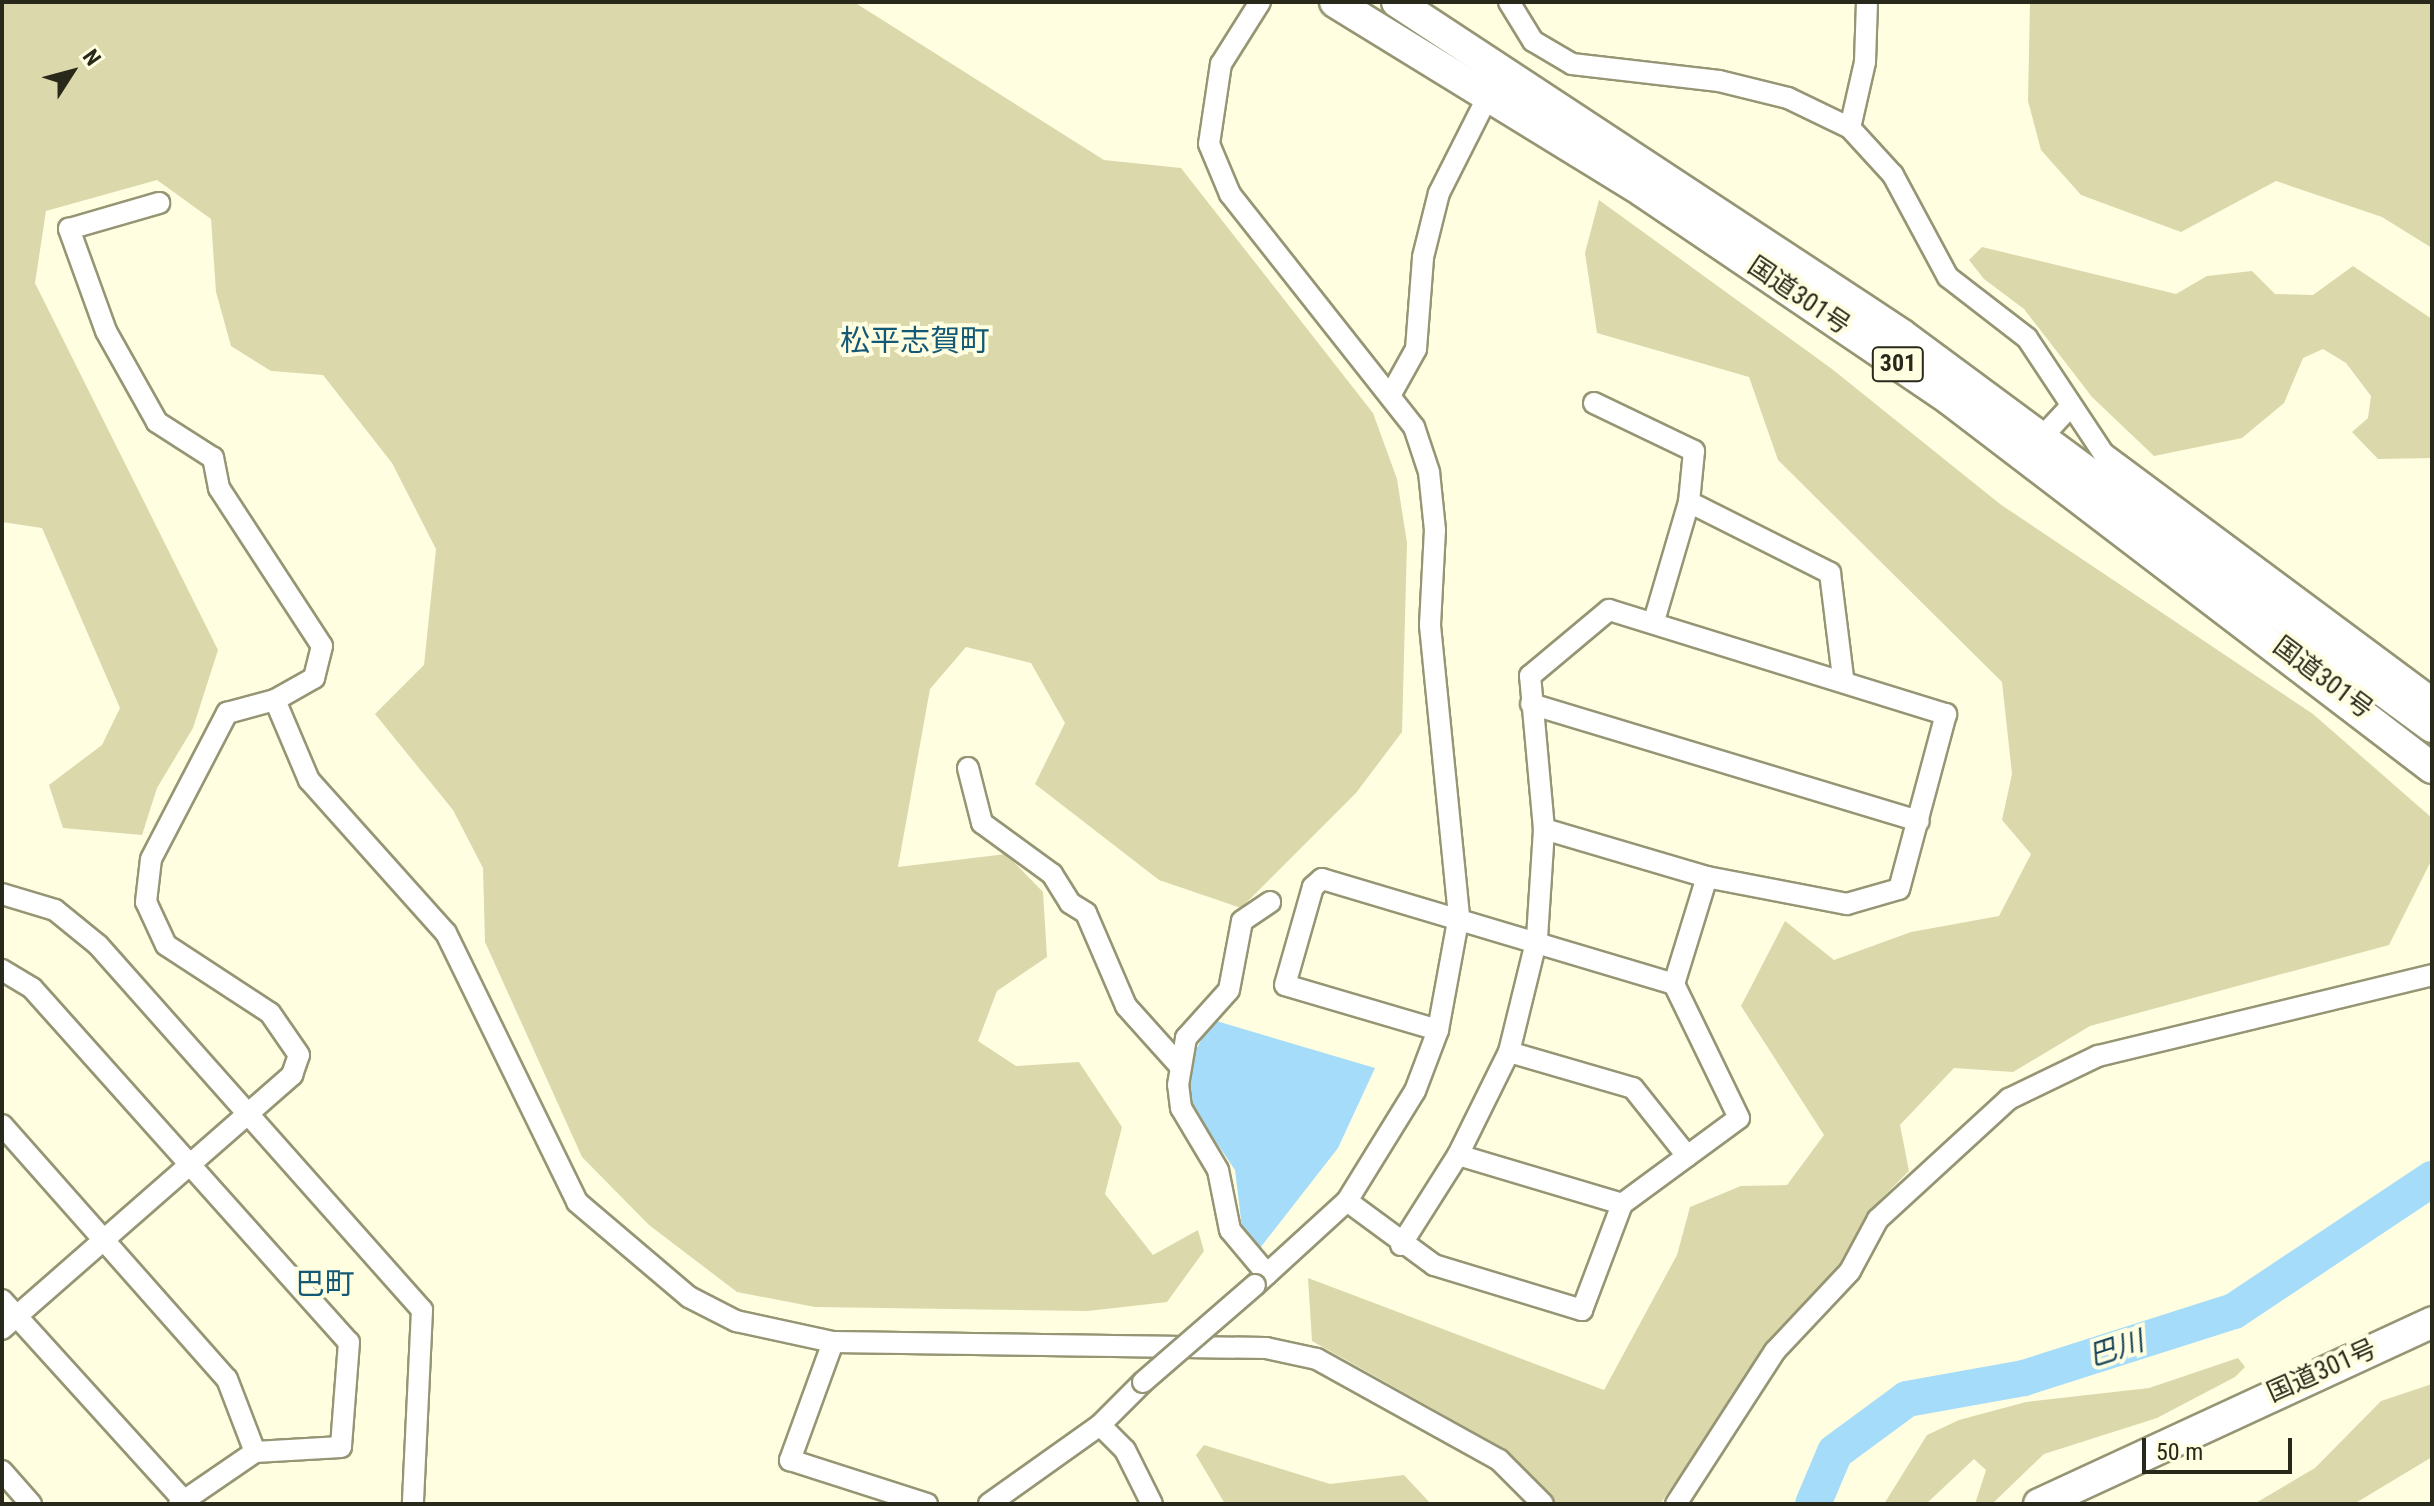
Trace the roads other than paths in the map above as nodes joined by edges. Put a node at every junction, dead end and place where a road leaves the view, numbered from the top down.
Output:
1 (1260, 2) edge
2 (1335, 2) edge
3 (1397, 2) edge
4 (1509, 2) edge
5 (1867, 2) edge
6 (1488, 96) junction
7 (1850, 128) junction
8 (159, 203) dead end
9 (1391, 394) junction
10 (1594, 403) dead end
11 (2069, 408) junction
12 (2042, 437) junction
13 (1689, 502) junction
14 (1654, 621) junction
15 (1843, 678) junction
16 (2432, 697) edge
17 (275, 700) junction
18 (1531, 704) junction
19 (2432, 727) edge
20 (968, 768) dead end
21 (2432, 768) edge
22 (1919, 821) junction
23 (1544, 829) junction
24 (1707, 877) junction
25 (2, 894) edge
26 (1270, 902) dead end
27 (1459, 916) junction
28 (1537, 938) junction
29 (2, 970) edge
30 (2432, 975) edge
31 (1674, 984) junction
32 (1438, 1030) junction
33 (1509, 1052) junction
34 (1179, 1065) junction
35 (243, 1115) junction
36 (2, 1125) edge
37 (1458, 1155) junction
38 (1687, 1156) junction
39 (187, 1164) junction
40 (1347, 1201) junction
41 (1622, 1204) junction
42 (104, 1239) junction
43 (1401, 1245) junction
44 (1261, 1280) junction
45 (2, 1300) edge
46 (2432, 1322) edge
47 (9, 1323) edge
48 (833, 1342) junction
49 (1100, 1425) junction
50 (255, 1452) junction
51 (2, 1471) edge
52 (183, 1503) edge
53 (31, 1504) edge
54 (413, 1504) edge
55 (927, 1504) edge
56 (989, 1504) edge
57 (1152, 1504) edge
58 (1543, 1504) edge
59 (1676, 1504) edge
60 (2039, 1504) edge

1 - 9 street
2 - 6 highway, 国道301号 / 301
3 - 12 highway, 国道301号 / 301
4 - 7 street
5 - 7 street
6 - 9 street
6 - 21 highway, 国道301号 / 301
7 - 11 street
8 - 17 street
9 - 27 street
10 - 13 street
11 - 12 street
11 - 16 street
12 - 19 highway, 国道301号 / 301
13 - 14 street
13 - 15 street
14 - 15 street
14 - 18 street
15 - 22 street
17 - 35 street
17 - 48 street
18 - 22 street
18 - 23 street
20 - 34 street
22 - 24 street
23 - 24 street
23 - 28 street
24 - 31 street
25 - 35 street
26 - 34 street
27 - 28 street
27 - 32 street
27 - 32 street
28 - 31 street
28 - 33 street
29 - 39 street
30 - 59 street
31 - 38 street
32 - 40 street
33 - 37 street
33 - 38 street
34 - 44 street
35 - 39 street
35 - 54 street
36 - 42 street
37 - 41 street
37 - 43 street
38 - 41 street
39 - 42 street
39 - 50 street
40 - 43 street
40 - 44 street
41 - 43 street
42 - 47 street
42 - 50 street
44 - 49 street, bridge
45 - 47 street
46 - 60 highway, 国道301号
47 - 52 street
48 - 55 street
48 - 58 street
49 - 56 street
49 - 57 street
50 - 52 street
51 - 53 street

